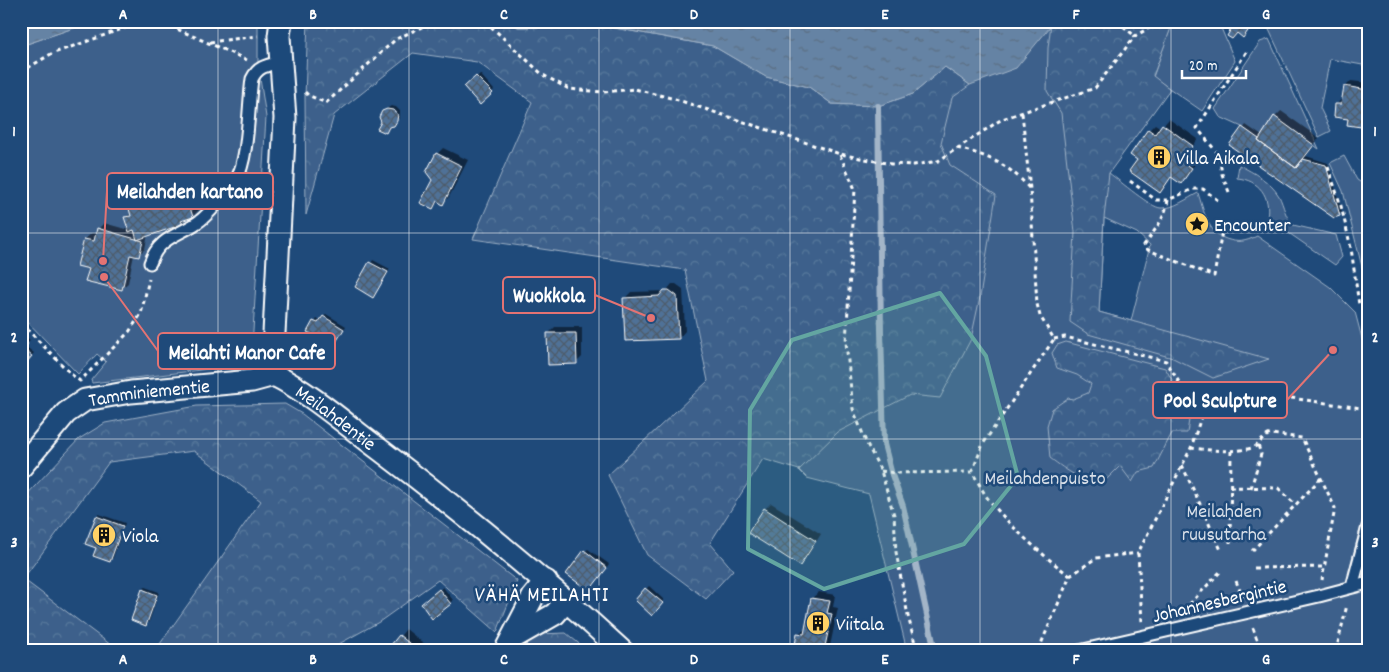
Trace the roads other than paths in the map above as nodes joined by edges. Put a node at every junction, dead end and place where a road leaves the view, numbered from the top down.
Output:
1 (281, 21) edge
2 (272, 64) junction
3 (150, 263) road end
4 (274, 375) junction
5 (21, 467) edge
6 (1368, 528) edge
7 (546, 581) junction
8 (1368, 583) edge
9 (1352, 588) junction
10 (567, 600) junction
11 (509, 644) edge
12 (622, 651) edge
13 (1079, 651) edge

1 - 2 street, Meilahdentie
2 - 3 lane
2 - 4 street, Meilahdentie
4 - 5 street, Tamminiementie
4 - 7 street, Meilahdentie
6 - 9 lane
7 - 10 street, Meilahdentie
7 - 11 street
8 - 9 lane, Johannesbergintie
9 - 13 lane, Johannesbergintie
10 - 11 street
10 - 12 street, Meilahdentie

